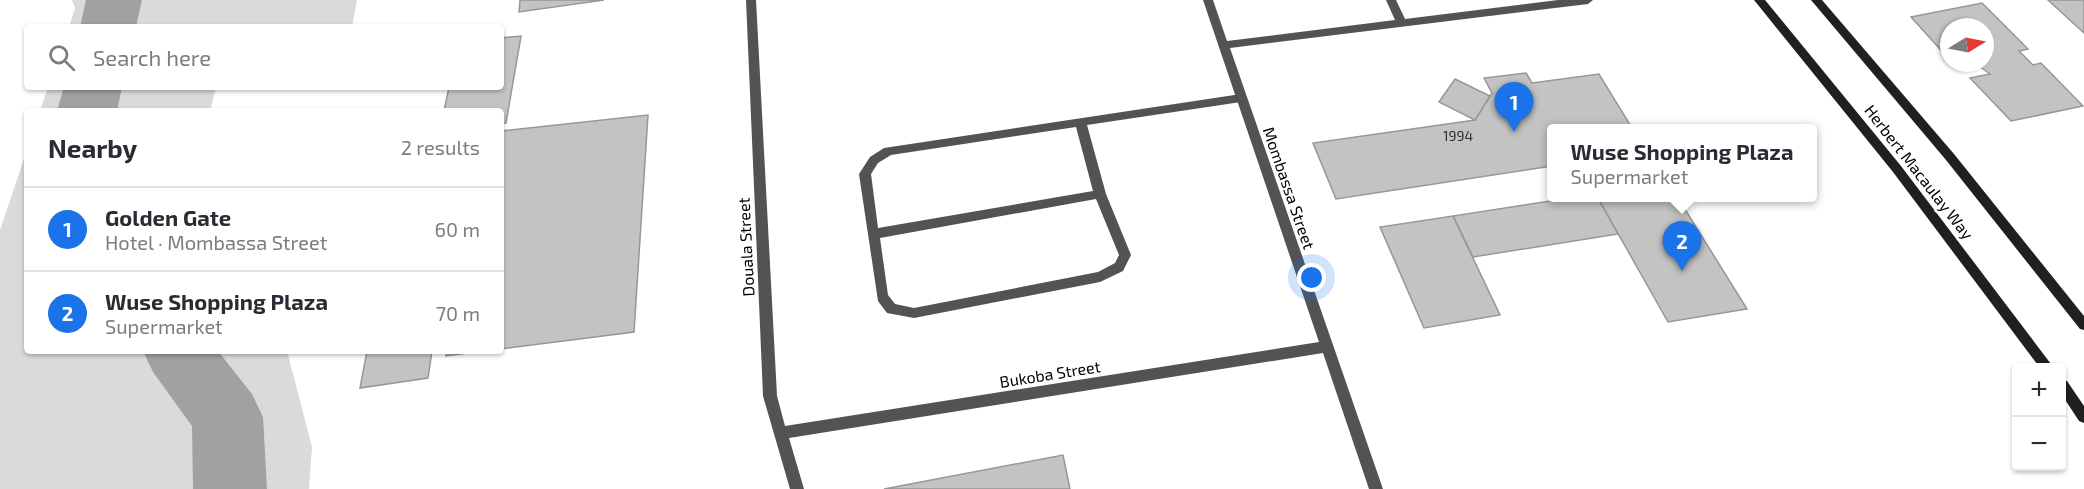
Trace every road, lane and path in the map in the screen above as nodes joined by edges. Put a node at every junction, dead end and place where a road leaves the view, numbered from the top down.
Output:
1 (751, 0) edge
2 (1208, 0) edge
3 (1391, 0) edge
4 (1588, 0) edge
5 (1759, 0) edge
6 (1816, 0) edge
7 (1402, 23) junction
8 (1223, 45) junction
9 (1241, 98) junction
10 (1080, 122) junction
11 (1100, 194) junction
12 (873, 234) junction
13 (2084, 325) edge
14 (1325, 347) junction
15 (2044, 363) edge
16 (2066, 392) edge
17 (2084, 417) edge
18 (781, 434) junction
19 (797, 489) edge
20 (1376, 489) edge

1 - 18 street, Douala Street
2 - 8 street, Mombassa Street
3 - 7 street
4 - 7 street
5 - 15 main road, Herbert Macaulay Way
6 - 13 main road, Herbert Macaulay Way
7 - 8 street
8 - 9 street, Mombassa Street
9 - 10 street
9 - 14 street, Mombassa Street
10 - 11 street
10 - 12 street
11 - 12 street
11 - 12 street
14 - 18 street, Bukoba Street
14 - 20 street, Mombassa Street
16 - 17 main road
18 - 19 street, Douala Street

